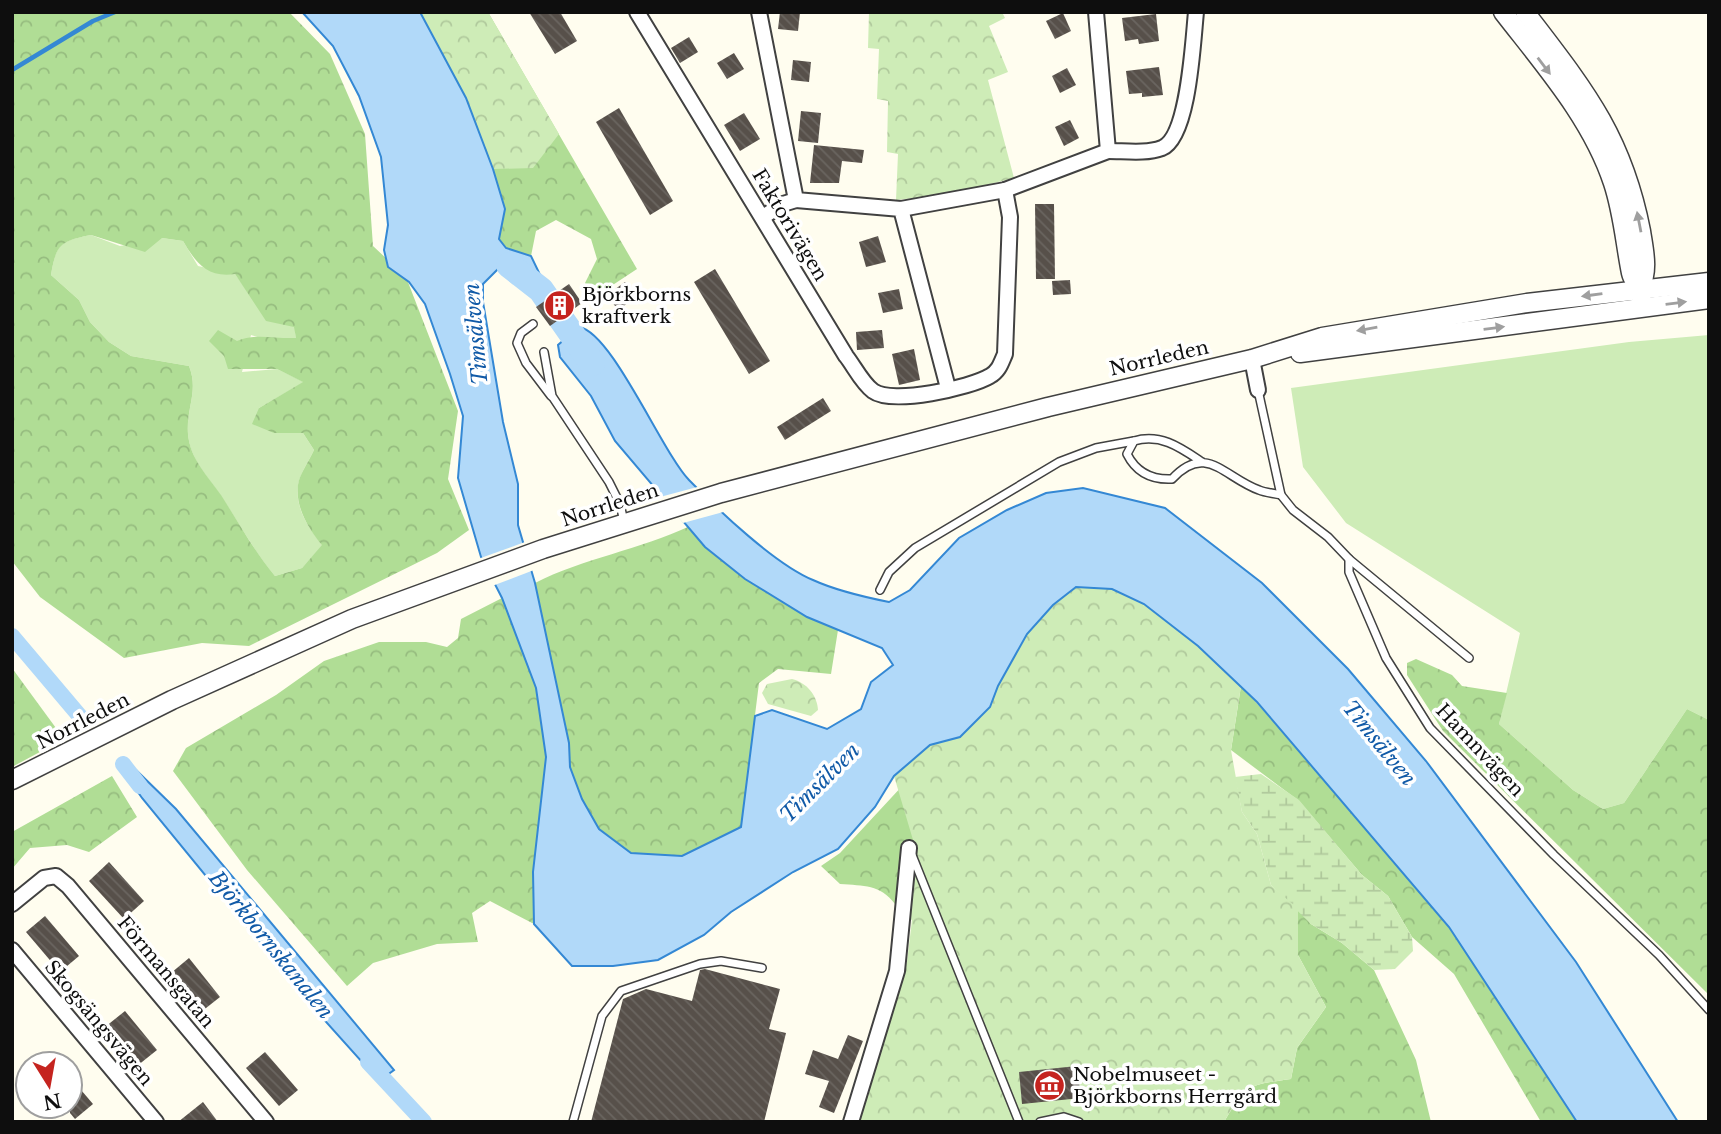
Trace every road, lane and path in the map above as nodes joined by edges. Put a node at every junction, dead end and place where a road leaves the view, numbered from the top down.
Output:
1 (637, 12) edge
2 (759, 12) edge
3 (1096, 12) edge
4 (1196, 12) edge
5 (1503, 12) edge
6 (1525, 12) edge
7 (1108, 151) junction
8 (1005, 190) junction
9 (796, 200) junction
10 (901, 209) junction
11 (763, 217) junction
12 (1709, 282) edge
13 (1640, 288) junction
14 (1709, 299) edge
15 (1643, 307) junction
16 (533, 324) dead end
17 (544, 352) dead end
18 (1252, 359) junction
19 (948, 388) junction
20 (1258, 390) joint
21 (552, 396) junction
22 (1134, 441) junction
23 (1202, 462) junction
24 (1281, 495) junction
25 (624, 523) junction
26 (1349, 559) junction
27 (880, 590) dead end
28 (1469, 658) dead end
29 (12, 780) edge
30 (909, 848) joint
31 (12, 904) edge
32 (12, 950) edge
33 (762, 968) dead end
34 (1709, 1010) edge
35 (156, 1122) edge
36 (266, 1122) edge
37 (573, 1122) edge
38 (851, 1122) edge
39 (1019, 1122) edge
40 (1040, 1122) edge
41 (1079, 1122) edge

1 - 11 street, Faktorivägen
2 - 9 street
3 - 7 street
4 - 7 street
5 -> 13 street
13 -> 6 street
7 - 8 street
8 - 10 street
8 - 19 street
9 - 10 street
9 - 11 street
10 - 19 street
11 - 19 street, Faktorivägen
12 - 13 street, Norrleden
13 - 15 street
13 -> 18 street, Norrleden
15 -> 14 street, Norrleden
18 -> 15 street, Norrleden
16 - 21 lane
17 - 21 lane
18 - 20 street
18 - 25 street, Norrleden
20 - 24 lane
21 - 25 lane
22 - 23 lane
22 - 23 lane
22 - 27 lane
23 - 24 lane
24 - 26 lane
25 - 29 street, Norrleden
26 - 28 lane
26 - 34 lane, Hamnvägen
30 - 38 street
30 - 39 lane
31 - 36 street, Förmansgatan
32 - 35 street, Skogsängsvägen
33 - 37 lane
40 - 41 lane

